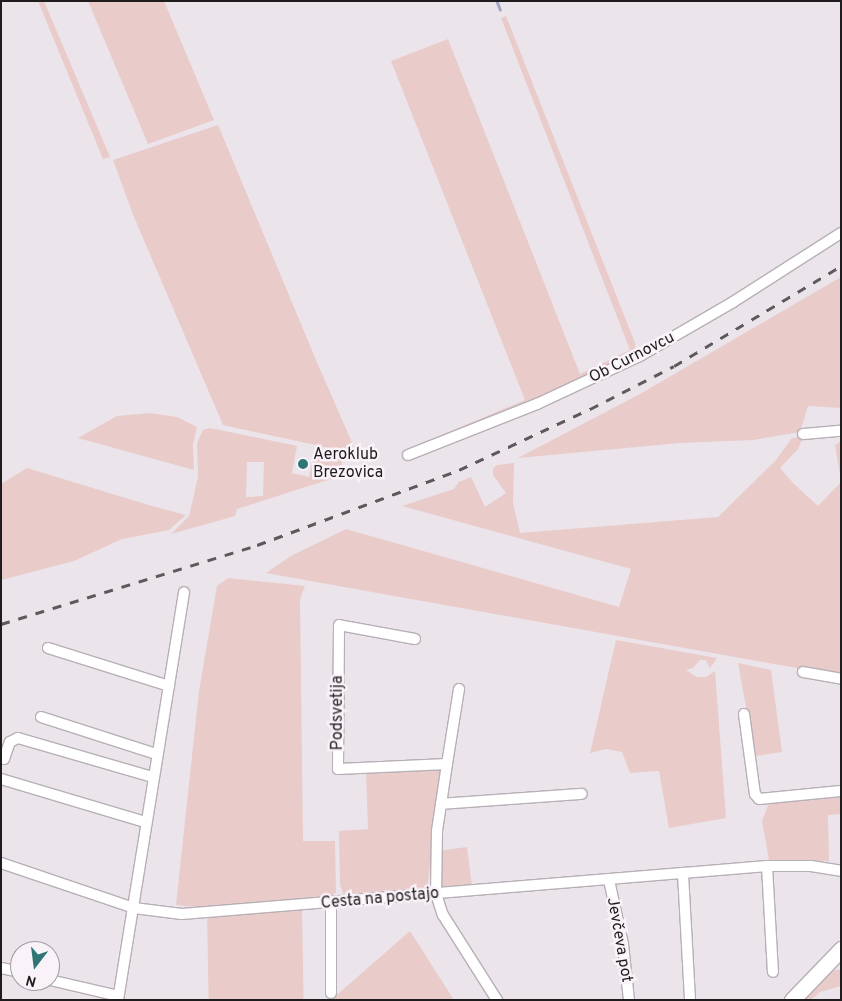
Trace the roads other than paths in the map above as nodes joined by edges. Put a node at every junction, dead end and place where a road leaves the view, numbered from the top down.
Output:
1 (841, 233) edge
2 (841, 431) edge
3 (804, 434) dead end
4 (408, 455) dead end
5 (184, 592) dead end
6 (415, 639) dead end
7 (48, 648) dead end
8 (803, 672) dead end
9 (841, 679) edge
10 (169, 686) junction
11 (459, 689) dead end
12 (744, 714) dead end
13 (41, 717) dead end
14 (156, 754) junction
15 (4, 759) dead end
16 (448, 764) junction
17 (152, 777) junction
18 (1, 779) edge
19 (841, 791) edge
20 (582, 794) dead end
21 (441, 804) junction
22 (145, 822) junction
23 (1, 863) edge
24 (767, 866) junction
25 (841, 872) edge
26 (683, 874) junction
27 (609, 880) junction
28 (436, 894) junction
29 (331, 904) junction
30 (134, 908) junction
31 (841, 949) edge
32 (773, 972) dead end
33 (60, 983) edge
34 (331, 993) dead end
35 (118, 998) edge
36 (497, 1000) edge
37 (629, 1000) edge
38 (690, 1000) edge
39 (792, 1000) edge

1 - 4 street, Ob Curnovcu
2 - 3 street
5 - 10 street
6 - 16 street, Podsvetija
7 - 10 street
8 - 9 street
10 - 14 street
11 - 16 street
12 - 19 street
13 - 14 street
14 - 17 street
15 - 17 street
16 - 21 street
17 - 22 street
18 - 22 street
20 - 21 street
21 - 28 street
22 - 30 street
23 - 30 street, Cesta na postajo
24 - 25 street, Cesta na postajo
24 - 26 street, Cesta na postajo
24 - 32 street
26 - 27 street, Cesta na postajo
26 - 38 street
27 - 28 street, Cesta na postajo
27 - 37 street, Jevčeva pot
28 - 29 street, Cesta na postajo
28 - 36 street
29 - 30 street, Cesta na postajo
29 - 34 street
30 - 35 street
31 - 39 main road
33 - 35 street

